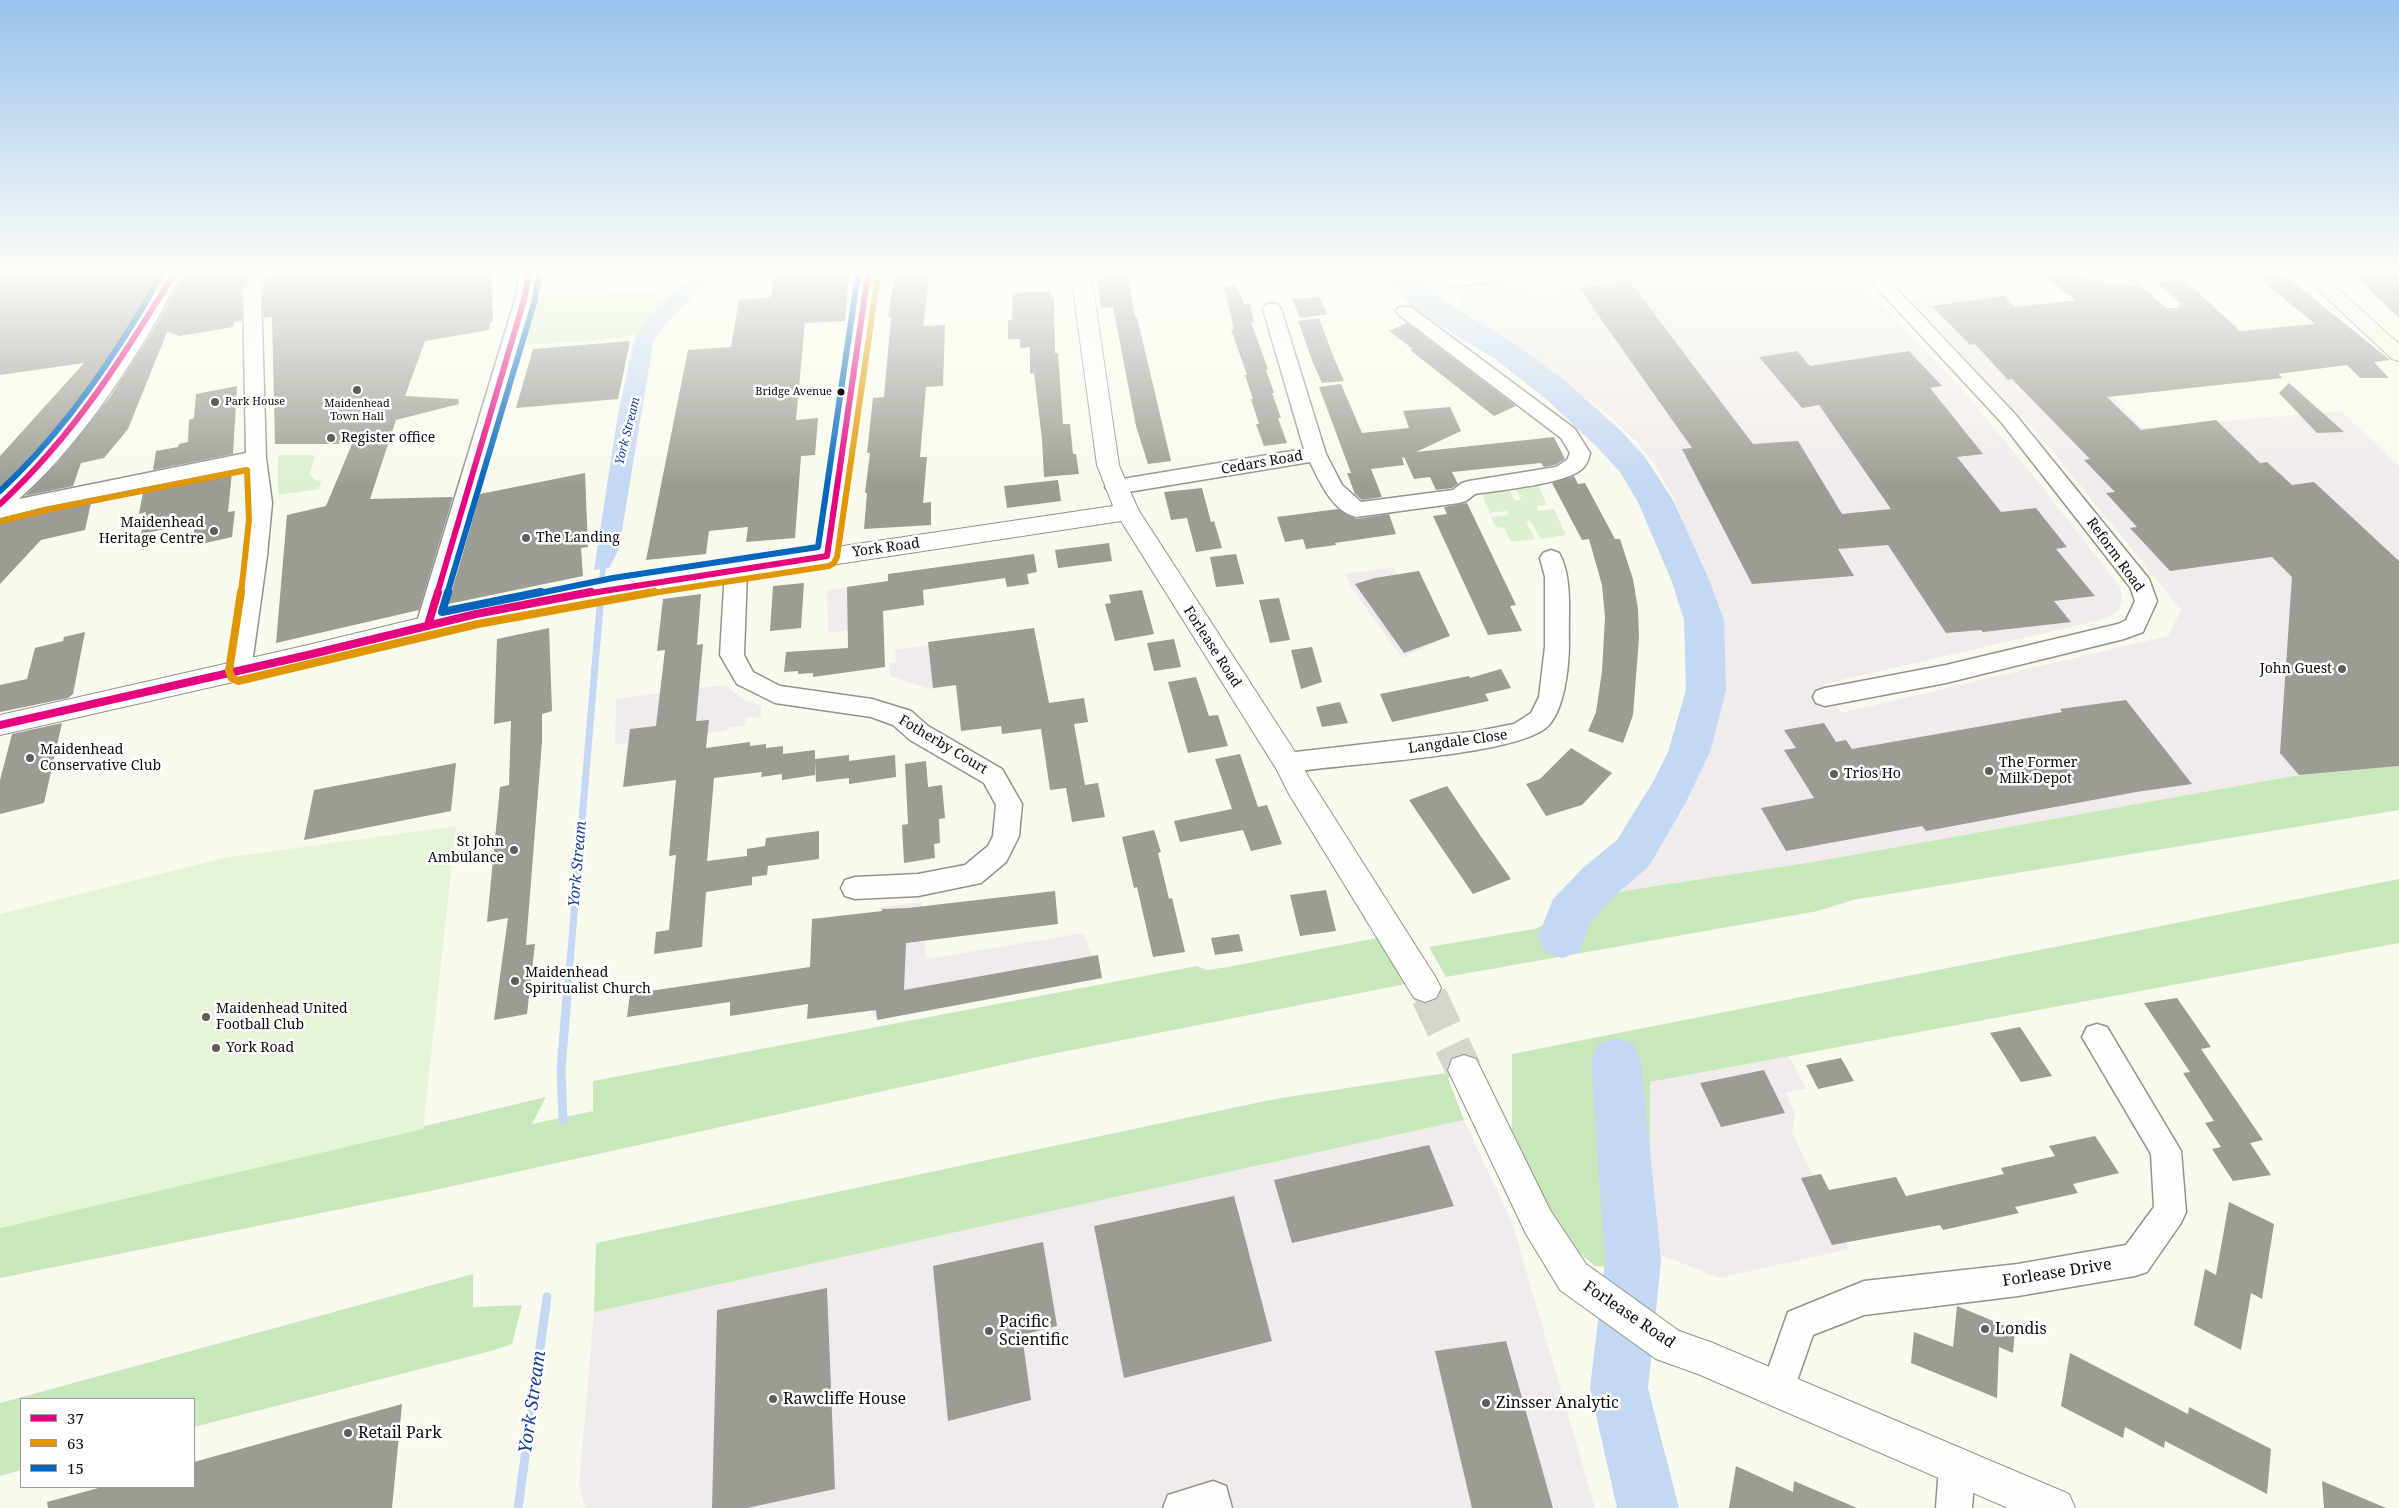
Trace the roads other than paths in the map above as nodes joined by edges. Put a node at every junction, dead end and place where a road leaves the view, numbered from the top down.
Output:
1 (132, 344) edge
2 (256, 344) edge
3 (511, 344) edge
4 (858, 344) edge
5 (1091, 344) edge
6 (1283, 344) edge
7 (1449, 344) edge
8 (1938, 344) edge
9 (2387, 344) edge
10 (2399, 355) edge
11 (1316, 454) junction
12 (256, 458) junction
13 (1116, 487) junction
14 (0, 504) edge
15 (0, 512) edge
16 (1127, 512) junction
17 (827, 556) junction
18 (736, 570) junction
19 (1547, 570) dead end
20 (428, 624) junction
21 (239, 670) junction
22 (1826, 697) dead end
23 (0, 725) edge
24 (1287, 763) junction
25 (855, 888) dead end
26 (1425, 988) tunnel mouth
27 (2097, 1037) dead end
28 (1464, 1070) tunnel mouth
29 (1778, 1389) junction
30 (1957, 1467) junction
31 (1181, 1508) edge
32 (1214, 1508) edge
33 (1954, 1508) edge
34 (2055, 1508) edge

1 - 14 street
2 - 12 street
3 - 20 street
4 - 17 street
5 - 13 street, Forlease Road
6 - 11 street, Cedars Road
7 - 11 street
8 - 22 street, Reform Road
9 - 10 main road
11 - 13 street, Cedars Road
12 - 15 street
12 - 21 street
13 - 16 street, Forlease Road
16 - 17 street, York Road
16 - 24 street, Forlease Road
17 - 18 street, York Road
18 - 20 street, York Road
18 - 25 street, Fotherby Court
19 - 24 street, Langdale Close
20 - 21 street, York Road
21 - 23 street, York Road
24 - 26 street, Forlease Road
27 - 29 street, Forlease Drive
28 - 29 street, Forlease Road
29 - 30 street, Forlease Road
30 - 33 street
30 - 34 street, Forlease Road
31 - 32 street

